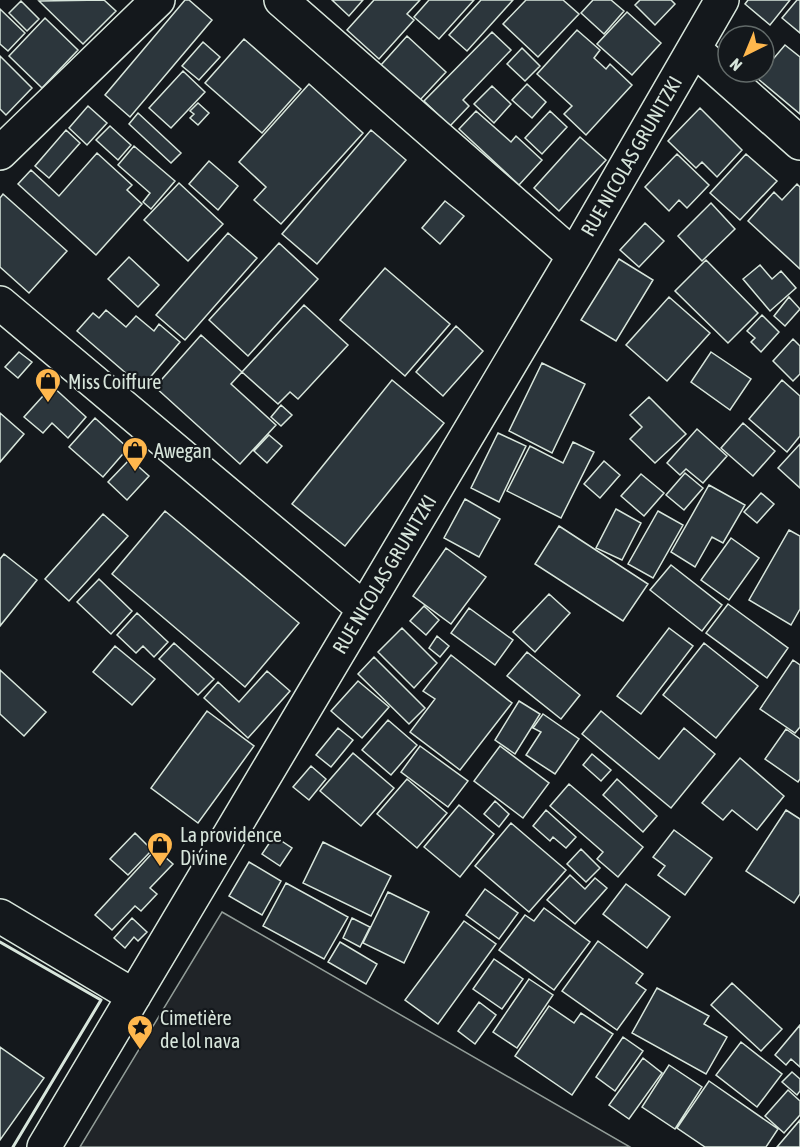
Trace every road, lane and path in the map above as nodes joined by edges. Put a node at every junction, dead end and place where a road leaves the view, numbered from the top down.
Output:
1 (158, 0) edge
2 (281, 0) edge
3 (722, 0) edge
4 (694, 49) junction
5 (800, 143) edge
6 (0, 153) edge
7 (573, 256) junction
8 (0, 303) edge
9 (363, 609) junction
10 (0, 916) edge
11 (134, 996) junction
12 (44, 1147) edge

1 - 6 street
2 - 7 street
3 - 4 street, RUE NICOLAS GRUNITZKI
4 - 5 street
4 - 7 street, RUE NICOLAS GRUNITZKI
7 - 9 street, RUE NICOLAS GRUNITZKI
8 - 9 street
9 - 11 street, RUE NICOLAS GRUNITZKI
10 - 11 street
11 - 12 street, RUE NICOLAS GRUNITZKI

